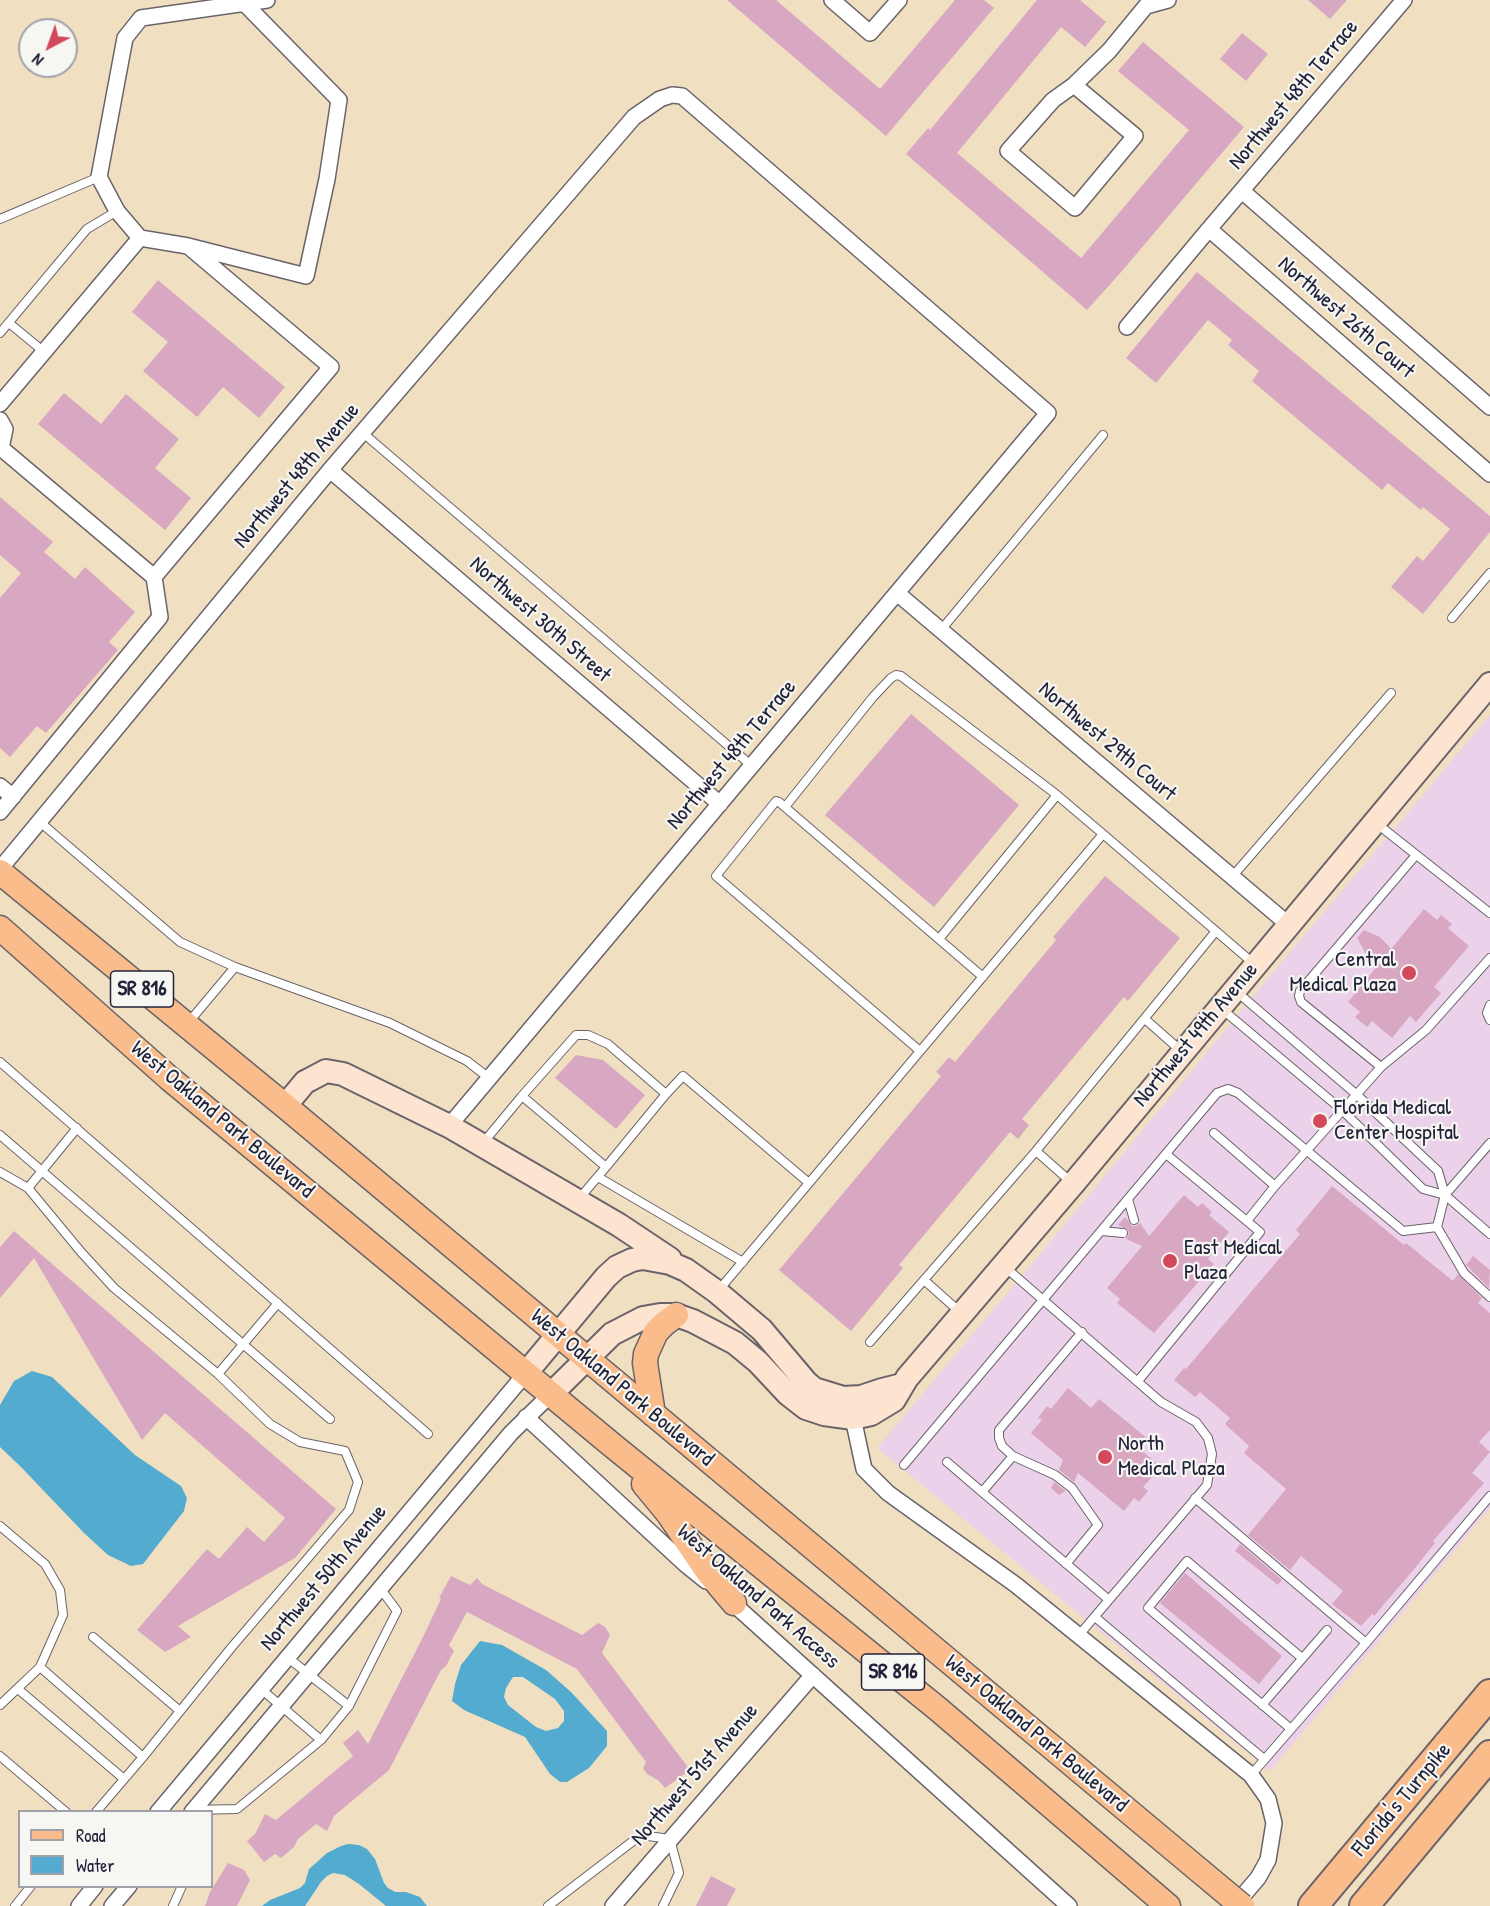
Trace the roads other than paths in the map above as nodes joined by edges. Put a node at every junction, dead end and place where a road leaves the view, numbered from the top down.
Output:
1 (267, 0) edge
2 (832, 0) edge
3 (899, 0) edge
4 (1168, 0) edge
5 (1404, 0) edge
6 (244, 3) junction
7 (1142, 3) edge
8 (1074, 85) junction
9 (99, 177) junction
10 (1242, 191) junction
11 (117, 211) junction
12 (0, 219) edge
13 (1209, 229) junction
14 (140, 238) junction
15 (188, 246) junction
16 (9, 323) junction
17 (1127, 327) dead end
18 (0, 333) edge
19 (43, 351) junction
20 (0, 404) edge
21 (1490, 407) edge
22 (1048, 413) joint
23 (0, 420) edge
24 (363, 433) junction
25 (1103, 435) dead end
26 (1, 449) edge
27 (330, 470) junction
28 (1490, 474) edge
29 (1490, 573) edge
30 (154, 577) junction
31 (897, 593) junction
32 (1452, 618) dead end
33 (941, 630) junction
34 (1490, 684) edge
35 (1391, 693) dead end
36 (752, 766) junction
37 (0, 786) edge
38 (1057, 795) junction
39 (13, 797) junction
40 (720, 804) junction
41 (785, 807) junction
42 (0, 812) edge
43 (40, 822) junction
44 (1375, 822) junction
45 (1103, 834) junction
46 (1416, 855) junction
47 (0, 871) edge
48 (1232, 877) junction
49 (1490, 913) edge
50 (1289, 925) junction
51 (0, 928) edge
52 (1216, 931) junction
53 (939, 939) junction
54 (1490, 958) edge
55 (1255, 964) junction
56 (235, 967) junction
57 (983, 976) junction
58 (1234, 989) junction
59 (1490, 1005) edge
60 (1219, 1007) junction
61 (1145, 1019) junction
62 (1490, 1020) edge
63 (186, 1025) junction
64 (920, 1051) junction
65 (1182, 1052) junction
66 (0, 1062) edge
67 (1381, 1067) junction
68 (489, 1078) junction
69 (666, 1094) junction
70 (1357, 1095) junction
71 (522, 1096) junction
72 (285, 1106) junction
73 (1342, 1110) junction
74 (449, 1126) junction
75 (77, 1128) junction
76 (1214, 1133) dead end
77 (0, 1135) edge
78 (1490, 1143) edge
79 (481, 1145) junction
80 (1306, 1150) junction
81 (1036, 1151) junction
82 (1166, 1154) junction
83 (606, 1167) junction
84 (42, 1171) junction
85 (0, 1172) edge
86 (598, 1177) junction
87 (809, 1183) junction
88 (1072, 1184) junction
89 (1275, 1186) junction
90 (28, 1188) junction
91 (1445, 1195) junction
92 (1128, 1199) junction
93 (577, 1201) junction
94 (1134, 1220) dead end
95 (1248, 1221) junction
96 (1437, 1227) junction
97 (1101, 1231) junction
98 (1123, 1233) dead end
99 (1490, 1234) edge
100 (743, 1262) junction
101 (1002, 1265) junction
102 (686, 1270) junction
103 (924, 1280) junction
104 (717, 1292) junction
105 (1490, 1297) edge
106 (1044, 1300) junction
107 (278, 1303) junction
108 (961, 1313) junction
109 (676, 1315) junction
110 (1082, 1332) junction
111 (558, 1335) junction
112 (870, 1342) dead end
113 (243, 1344) junction
114 (587, 1358) junction
115 (526, 1373) junction
116 (218, 1374) junction
117 (1138, 1381) junction
118 (902, 1386) junction
119 (551, 1394) junction
120 (653, 1414) junction
121 (526, 1417) junction
122 (853, 1418) junction
123 (330, 1419) dead end
124 (428, 1434) dead end
125 (612, 1445) junction
126 (1013, 1456) junction
127 (947, 1462) dead end
128 (904, 1465) dead end
129 (982, 1492) junction
130 (1490, 1496) edge
131 (1195, 1498) junction
132 (0, 1526) edge
133 (1066, 1564) junction
134 (380, 1588) junction
135 (1109, 1600) junction
136 (734, 1603) junction
137 (1095, 1617) junction
138 (1327, 1630) dead end
139 (1079, 1635) junction
140 (93, 1637) dead end
141 (1366, 1643) junction
142 (287, 1657) junction
143 (1302, 1658) junction
144 (40, 1667) junction
145 (309, 1673) junction
146 (273, 1674) junction
147 (813, 1675) junction
148 (18, 1689) junction
149 (261, 1689) junction
150 (293, 1691) junction
151 (1490, 1694) edge
152 (281, 1705) junction
153 (1262, 1705) junction
154 (0, 1706) edge
155 (349, 1707) junction
156 (180, 1711) junction
157 (1291, 1729) junction
158 (321, 1740) junction
159 (1490, 1755) edge
160 (0, 1756) edge
161 (143, 1757) junction
162 (1264, 1759) junction
163 (1251, 1775) junction
164 (124, 1779) junction
165 (172, 1793) junction
166 (64, 1810) edge
167 (98, 1810) edge
168 (159, 1810) edge
169 (192, 1810) edge
170 (194, 1810) edge
171 (213, 1810) edge
172 (670, 1839) junction
173 (30, 1888) edge
174 (94, 1888) edge
175 (128, 1888) edge
176 (182, 1888) edge
177 (15, 1906) edge
178 (79, 1906) edge
179 (112, 1906) edge
180 (173, 1906) edge
181 (548, 1906) edge
182 (613, 1906) edge
183 (663, 1906) edge
184 (1069, 1906) edge
185 (1168, 1906) edge
186 (1234, 1906) edge
187 (1242, 1906) edge
188 (1313, 1906) edge
189 (1364, 1906) edge

1 - 6 street
2 - 3 street
4 - 7 street
5 - 10 street, Northwest 48th Terrace
6 - 9 street
6 - 15 street
7 - 8 street
8 - 8 street
9 - 11 street
9 - 12 lane
10 - 13 street
10 - 21 street
11 - 14 street
11 - 16 lane
13 - 17 street
13 - 28 street, Northwest 26th Court
14 - 15 street
14 - 19 street
15 - 30 street, Northwest 48th Avenue
16 - 18 lane
16 - 19 lane
19 - 20 street
22 - 24 street, Northwest 48th Avenue
22 - 31 street, Northwest 48th Terrace
23 - 26 street
24 - 27 street, Northwest 48th Avenue
24 - 36 lane
25 - 33 lane
26 - 30 street
27 - 40 street, Northwest 30th Street
27 - 43 street, Northwest 48th Avenue
29 - 32 lane
30 - 39 street
31 - 33 street, Northwest 29th Court
31 - 36 street, Northwest 48th Terrace
33 - 48 street, Northwest 29th Court
34 - 44 street, Northwest 49th Avenue
35 - 48 lane
36 - 40 street, Northwest 48th Terrace
37 - 39 street
38 - 41 lane
38 - 45 lane
38 - 53 lane
39 - 42 street
40 - 68 street, Northwest 48th Terrace
41 - 53 lane
41 - 64 lane
43 - 47 street, Northwest 48th Avenue
43 - 56 lane
44 - 46 lane
44 - 50 street, Northwest 49th Avenue
45 - 52 lane
45 - 57 lane
46 - 49 lane
46 - 67 lane
47 - 63 main road, West Oakland Park Boulevard / SR 816
48 - 50 street, Northwest 29th Court
50 - 55 street, Northwest 49th Avenue
51 - 115 main road, West Oakland Park Boulevard / SR 816
52 - 55 lane
52 - 61 lane
53 - 57 lane
54 - 67 lane
55 - 58 street, Northwest 49th Avenue
56 - 63 lane
56 - 68 lane
57 - 64 lane
58 - 60 street, Northwest 49th Avenue
58 - 70 lane
59 - 62 lane
60 - 65 street, Northwest 49th Avenue
60 - 73 lane
61 - 65 lane
61 - 81 lane
63 - 72 main road, West Oakland Park Boulevard / SR 816
64 - 87 lane
65 - 88 street, Northwest 49th Avenue
66 - 75 lane
67 - 70 lane
68 - 74 street, Northwest 48th Terrace
69 - 71 lane
69 - 83 lane
69 - 87 lane
70 - 73 lane
70 - 91 lane
71 - 79 lane
71 - 83 lane
72 - 74 street
72 - 111 main road, West Oakland Park Boulevard / SR 816
73 - 80 lane
73 - 91 lane
74 - 79 street
75 - 84 lane
75 - 107 lane
76 - 89 lane
77 - 84 lane
78 - 91 lane
79 - 93 street
80 - 82 lane
80 - 89 lane
80 - 96 lane
81 - 88 lane
81 - 103 lane
82 - 92 lane
82 - 95 lane
83 - 86 lane
84 - 90 lane
84 - 113 lane
85 - 90 lane
86 - 93 lane
86 - 100 lane
87 - 100 lane
88 - 101 street, Northwest 49th Avenue
89 - 95 lane
90 - 116 lane
91 - 96 lane
91 - 99 lane
92 - 94 lane
92 - 97 lane
93 - 102 street
95 - 117 lane
96 - 105 lane
97 - 98 lane
97 - 106 lane
100 - 104 lane
101 - 106 lane
101 - 108 street, Northwest 49th Avenue
102 - 104 street
102 - 111 street
103 - 108 lane
103 - 112 lane
104 - 118 street
106 - 110 lane
106 - 128 lane
107 - 113 lane
107 - 124 lane
108 - 118 street, Northwest 49th Avenue
109 - 114 street, Northwest 49th Avenue
109 - 120 main road
109 - 122 street, Northwest 49th Avenue
110 - 117 lane
110 - 126 lane
111 - 114 main road, West Oakland Park Boulevard / SR 816
111 - 115 street
113 - 116 lane
113 - 123 lane
114 - 119 street, Northwest 49th Avenue
114 - 120 main road, West Oakland Park Boulevard / SR 816
115 - 119 main road, West Oakland Park Boulevard / SR 816
115 - 142 street, Northwest 50th Avenue
116 - 156 lane
117 - 131 lane
118 - 122 street, Northwest 49th Avenue
119 - 121 street
119 - 125 main road, West Oakland Park Boulevard / SR 816
120 - 187 main road, West Oakland Park Boulevard / SR 816, bridge
121 - 134 street
121 - 136 street, West Oakland Park Access
122 - 139 street
125 - 136 main road
125 - 185 main road, West Oakland Park Boulevard / SR 816
126 - 129 lane
126 - 133 lane
127 - 129 lane
129 - 133 lane
130 - 141 lane
131 - 135 lane
131 - 141 lane
132 - 144 lane
133 - 135 lane
134 - 145 street
134 - 155 lane
135 - 137 lane
136 - 147 street, West Oakland Park Access
137 - 139 lane
137 - 162 lane
138 - 143 lane
139 - 163 street
140 - 156 lane
141 - 157 lane
142 - 145 lane
142 - 146 street, Northwest 50th Avenue
143 - 153 lane
143 - 153 lane
144 - 148 lane
144 - 161 lane
145 - 150 street
145 - 155 lane
146 - 149 street, Northwest 50th Avenue
146 - 150 street
147 - 172 street, Northwest 51st Avenue
147 - 184 street, West Oakland Park Access
148 - 154 lane
148 - 164 lane
149 - 152 lane
149 - 165 street, Northwest 50th Avenue
150 - 152 street
151 - 188 highway, Florida's Turnpike
152 - 158 lane
152 - 170 street
153 - 157 lane
155 - 158 lane
156 - 161 lane
157 - 162 lane
158 - 171 lane
159 - 189 highway, Florida's Turnpike
160 - 166 lane
161 - 164 lane
162 - 163 lane
163 - 186 street
164 - 167 lane
165 - 168 street, Northwest 50th Avenue
165 - 169 street
172 - 181 lane
172 - 182 street, Northwest 51st Avenue
172 - 183 lane
173 - 177 lane
174 - 178 street
175 - 179 street
176 - 180 lane

